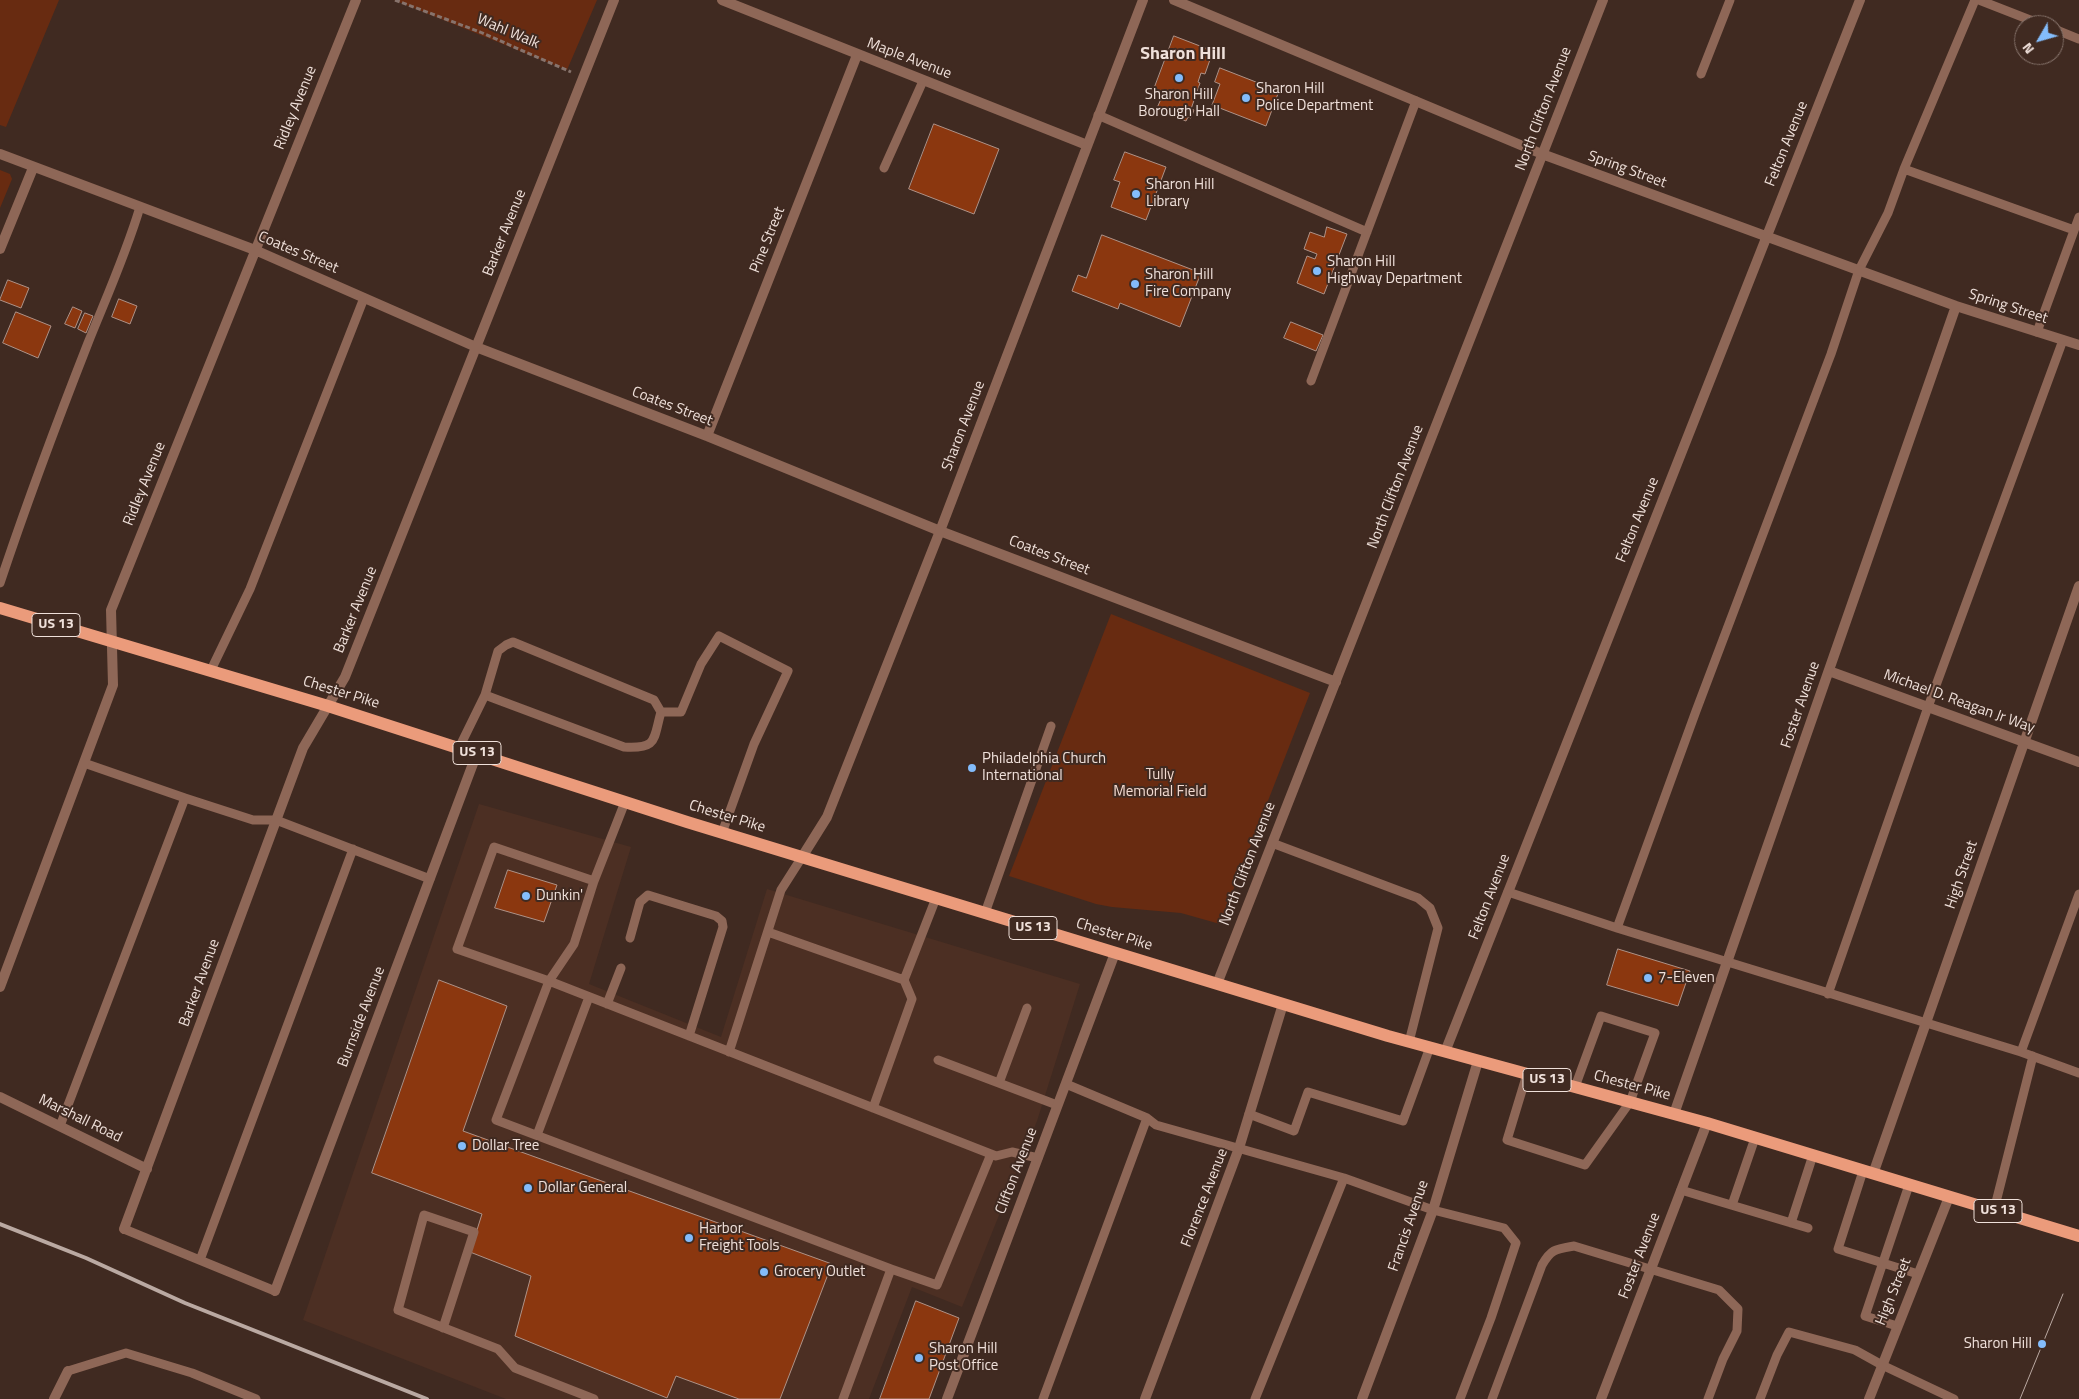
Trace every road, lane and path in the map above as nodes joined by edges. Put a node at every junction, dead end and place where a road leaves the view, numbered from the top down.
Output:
1 (356, 0) edge
2 (395, 0) edge
3 (614, 0) edge
4 (722, 0) edge
5 (1143, 0) edge
6 (1174, 0) edge
7 (1602, 0) edge
8 (1730, 0) edge
9 (1860, 0) edge
10 (1975, 0) edge
11 (1979, 0) edge
12 (2017, 15) edge
13 (2064, 33) edge
14 (2079, 39) edge
15 (858, 55) junction
16 (1701, 74) dead end
17 (583, 78) junction
18 (923, 81) junction
19 (1416, 102) junction
20 (1098, 115) junction
21 (1087, 145) junction
22 (0, 154) edge
23 (1542, 154) junction
24 (33, 168) junction
25 (884, 168) dead end
26 (1904, 169) junction
27 (140, 208) junction
28 (2079, 217) edge
29 (2074, 230) junction
30 (1367, 232) junction
31 (1766, 238) junction
32 (0, 249) edge
33 (255, 250) junction
34 (1859, 270) junction
35 (364, 298) junction
36 (1956, 306) junction
37 (2037, 332) junction
38 (2063, 340) junction
39 (2079, 345) edge
40 (476, 347) junction
41 (1311, 381) dead end
42 (707, 436) junction
43 (940, 531) junction
44 (0, 583) edge
45 (2079, 586) edge
46 (0, 608) edge
47 (111, 641) junction
48 (210, 670) junction
49 (1829, 670) junction
50 (1336, 682) junction
51 (485, 695) junction
52 (328, 706) junction
53 (1928, 707) junction
54 (661, 712) junction
55 (1051, 726) dead end
56 (2024, 742) junction
57 (459, 748) junction
58 (477, 753) junction
59 (2079, 762) edge
60 (84, 763) junction
61 (185, 798) junction
62 (625, 802) junction
63 (276, 820) junction
64 (722, 833) junction
65 (1272, 843) junction
66 (353, 849) junction
67 (802, 857) junction
68 (430, 879) junction
69 (594, 880) junction
70 (1508, 892) junction
71 (2079, 894) edge
72 (936, 898) junction
73 (985, 913) junction
74 (1617, 928) junction
75 (768, 932) junction
76 (630, 938) dead end
77 (1115, 953) junction
78 (1727, 962) junction
79 (621, 968) dead end
80 (904, 980) junction
81 (549, 981) junction
82 (1217, 984) junction
83 (0, 987) edge
84 (1828, 994) junction
85 (589, 997) junction
86 (607, 1004) junction
87 (1283, 1004) junction
88 (1027, 1008) dead end
89 (1926, 1024) junction
90 (689, 1036) junction
91 (1409, 1042) junction
92 (1430, 1048) junction
93 (729, 1052) junction
94 (1445, 1052) junction
95 (2021, 1052) junction
96 (2033, 1056) junction
97 (938, 1060) dead end
98 (1478, 1061) junction
99 (2079, 1073) edge
100 (1527, 1074) junction
101 (999, 1083) junction
102 (1066, 1084) junction
103 (1575, 1087) junction
104 (0, 1097) edge
105 (1630, 1102) junction
106 (1058, 1105) junction
107 (873, 1108) junction
108 (1249, 1114) junction
109 (1674, 1114) junction
110 (1147, 1118) junction
111 (1707, 1123) junction
112 (60, 1126) junction
113 (537, 1135) junction
114 (1755, 1138) junction
115 (1239, 1148) junction
116 (991, 1154) junction
117 (1813, 1156) junction
118 (1038, 1158) junction
119 (147, 1168) junction
120 (1868, 1172) junction
121 (1344, 1178) junction
122 (1909, 1185) junction
123 (1681, 1190) junction
124 (1949, 1196) junction
125 (1732, 1205) junction
126 (1433, 1210) junction
127 (1994, 1210) junction
128 (1791, 1223) junction
129 (1808, 1228) dead end
130 (124, 1229) joint
131 (2079, 1236) edge
132 (200, 1260) junction
133 (1884, 1263) junction
134 (891, 1269) junction
135 (1651, 1269) junction
136 (1918, 1274) junction
137 (275, 1291) joint
138 (1897, 1326) junction
139 (443, 1328) junction
140 (1882, 1365) junction
141 (68, 1371) joint
142 (54, 1399) edge
143 (256, 1399) edge
144 (594, 1399) edge
145 (843, 1399) edge
146 (947, 1399) edge
147 (1043, 1399) edge
148 (1145, 1399) edge
149 (1255, 1399) edge
150 (1362, 1399) edge
151 (1460, 1399) edge
152 (1492, 1399) edge
153 (1601, 1399) edge
154 (1708, 1399) edge
155 (1760, 1399) edge
156 (1868, 1399) edge
157 (1954, 1399) edge

1 - 33 street, Ridley Avenue
2 - 17 path, Wahl Walk
3 - 17 street, Barker Avenue
4 - 15 street, Maple Avenue
5 - 20 street, Sharon Avenue
6 - 19 street, Spring Street
7 - 23 street, North Clifton Avenue
8 - 16 lane
9 - 31 street, Felton Avenue
10 - 26 lane
11 - 12 lane
13 - 14 lane
15 - 18 street, Maple Avenue
15 - 42 street, Pine Street
17 - 40 street, Barker Avenue
18 - 21 street, Maple Avenue
18 - 25 lane
19 - 23 street, Spring Street
19 - 30 lane
20 - 21 street, Sharon Avenue
20 - 30 lane
21 - 43 street, Sharon Avenue
22 - 24 street, Coates Street
23 - 31 street, Spring Street
23 - 50 street, North Clifton Avenue
24 - 27 street, Coates Street
24 - 32 street
26 - 29 lane
26 - 34 lane
27 - 33 street, Coates Street
27 - 44 lane
28 - 29 lane
29 - 37 lane
30 - 41 lane
31 - 34 street, Spring Street
31 - 70 street, Felton Avenue
33 - 35 street, Coates Street
33 - 47 street, Ridley Avenue
34 - 36 street, Spring Street
34 - 74 lane
35 - 40 street, Coates Street
35 - 48 lane
36 - 37 street, Spring Street
36 - 49 street, Foster Avenue
37 - 38 street, Spring Street
38 - 39 street, Spring Street
38 - 53 lane
40 - 42 street, Coates Street
40 - 52 street, Barker Avenue
42 - 43 street, Coates Street
43 - 50 street, Coates Street
43 - 67 street, Sharon Avenue
45 - 56 street, High Street
46 - 47 main road, Chester Pike / US 13
47 - 48 main road, Chester Pike / US 13
47 - 60 street, Ridley Avenue
48 - 52 main road, Chester Pike / US 13
49 - 53 street, Michael D. Reagan Jr Way
49 - 78 street, Foster Avenue
50 - 65 street, North Clifton Avenue
51 - 54 lane
51 - 54 lane
51 - 57 lane
52 - 57 main road, Chester Pike / US 13
52 - 63 street, Barker Avenue
53 - 56 street, Michael D. Reagan Jr Way
53 - 84 lane
54 - 64 lane
55 - 73 lane
56 - 59 street, Michael D. Reagan Jr Way
56 - 89 street, High Street
57 - 58 main road, Chester Pike / US 13
58 - 62 main road, Chester Pike / US 13
58 - 68 street, Burnside Avenue
60 - 61 lane
60 - 83 street, Ridley Avenue
61 - 63 lane
61 - 112 lane
62 - 64 main road, Chester Pike / US 13
62 - 69 lane
63 - 66 lane
63 - 119 street, Barker Avenue
64 - 67 main road, Chester Pike / US 13
65 - 82 street, North Clifton Avenue
65 - 91 lane
66 - 68 lane
66 - 132 lane
67 - 72 main road, Chester Pike / US 13
67 - 75 lane
68 - 137 street, Burnside Avenue
69 - 81 lane
69 - 81 lane
70 - 74 lane
70 - 94 street, Felton Avenue
71 - 95 lane
72 - 73 main road, Chester Pike / US 13
72 - 80 lane
73 - 77 main road, Chester Pike / US 13
74 - 78 lane
75 - 80 lane
75 - 93 lane
76 - 90 lane
77 - 82 main road, Chester Pike / US 13
77 - 102 street, Clifton Avenue
78 - 84 lane
78 - 109 street, Foster Avenue
79 - 86 lane
80 - 107 lane
81 - 85 lane
81 - 113 lane
82 - 87 main road, Chester Pike / US 13
84 - 89 lane
85 - 86 lane
85 - 113 lane
86 - 90 lane
87 - 91 main road, Chester Pike / US 13
87 - 108 street, Florence Avenue
88 - 101 lane
89 - 95 lane
89 - 120 street, High Street
90 - 93 lane
91 - 92 main road, Chester Pike / US 13
92 - 94 main road, Chester Pike / US 13
92 - 108 lane
93 - 107 lane
94 - 98 main road, Chester Pike / US 13
95 - 96 lane
96 - 99 lane
96 - 127 lane
97 - 101 lane
98 - 100 main road, Chester Pike / US 13
98 - 126 street, Francis Avenue
100 - 103 main road, Chester Pike / US 13
100 - 105 lane
101 - 106 lane
102 - 106 street, Clifton Avenue
102 - 110 lane
103 - 105 main road, Chester Pike / US 13
103 - 105 lane
104 - 112 street, Marshall Road
105 - 109 main road, Chester Pike / US 13
106 - 118 street, Clifton Avenue
107 - 116 lane
108 - 115 street, Florence Avenue
109 - 111 main road, Chester Pike / US 13
110 - 115 lane
110 - 147 lane
111 - 114 main road, Chester Pike / US 13
111 - 123 street, Foster Avenue
112 - 119 street, Marshall Road
113 - 134 lane
114 - 117 main road, Chester Pike / US 13
114 - 125 lane
115 - 121 lane
115 - 148 street, Florence Avenue
116 - 118 lane
116 - 134 lane
117 - 120 main road, Chester Pike / US 13
117 - 128 lane
118 - 146 street, Clifton Avenue
119 - 130 street, Barker Avenue
120 - 122 main road, Chester Pike / US 13
120 - 133 lane
121 - 126 lane
121 - 149 lane
122 - 124 main road, Chester Pike / US 13
122 - 133 lane
123 - 125 lane
123 - 135 street, Foster Avenue
124 - 127 main road, Chester Pike / US 13
124 - 136 street, High Street
125 - 128 lane
126 - 150 street, Francis Avenue
126 - 151 lane
127 - 131 main road, Chester Pike / US 13
128 - 129 lane
130 - 132 lane
132 - 137 lane
133 - 136 lane
133 - 138 lane
134 - 145 lane
135 - 152 lane
135 - 153 street, Foster Avenue
135 - 154 lane
136 - 138 street, High Street
138 - 140 street, High Street
139 - 139 lane
139 - 144 lane
140 - 155 lane
140 - 156 street, High Street
140 - 157 lane
141 - 142 street
141 - 143 lane

